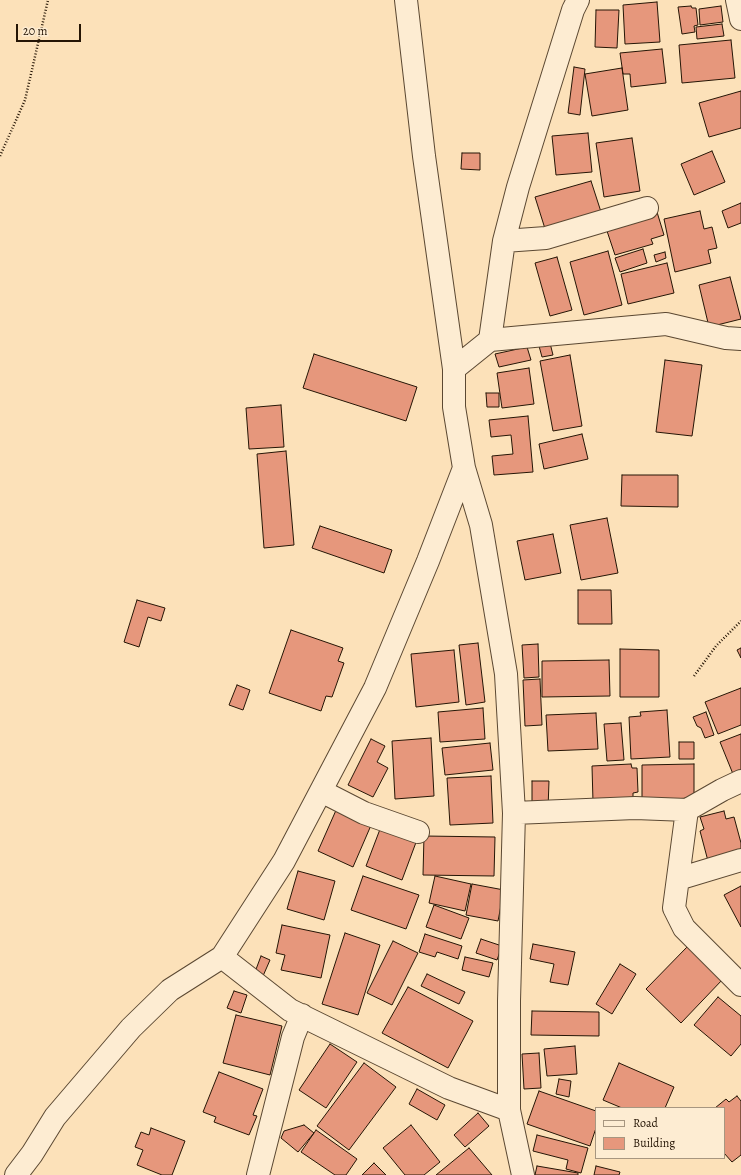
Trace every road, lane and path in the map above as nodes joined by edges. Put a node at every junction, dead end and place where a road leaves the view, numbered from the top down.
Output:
1 (48, 0) edge
2 (406, 0) edge
3 (578, 0) edge
4 (737, 0) edge
5 (741, 19) edge
6 (0, 156) edge
7 (647, 208) dead end
8 (504, 241) junction
9 (741, 339) edge
10 (490, 340) junction
11 (454, 369) junction
12 (464, 468) junction
13 (741, 621) edge
14 (694, 676) dead end
15 (741, 781) edge
16 (321, 791) junction
17 (687, 810) junction
18 (514, 813) junction
19 (418, 832) dead end
20 (741, 860) edge
21 (678, 879) junction
22 (222, 957) junction
23 (741, 985) edge
24 (302, 1015) junction
25 (509, 1110) junction
26 (16, 1175) edge
27 (258, 1175) edge
28 (523, 1175) edge

1 - 6 path
2 - 11 street
3 - 8 street
4 - 5 street
7 - 8 street
8 - 10 street
9 - 10 street
10 - 11 street
11 - 12 street
12 - 16 street
12 - 18 street
13 - 14 path
15 - 17 street
16 - 19 street
16 - 22 street
17 - 18 street
17 - 21 street
18 - 25 street
20 - 21 street
21 - 23 street
22 - 24 street
22 - 26 street
24 - 25 street
24 - 27 street
25 - 28 street

